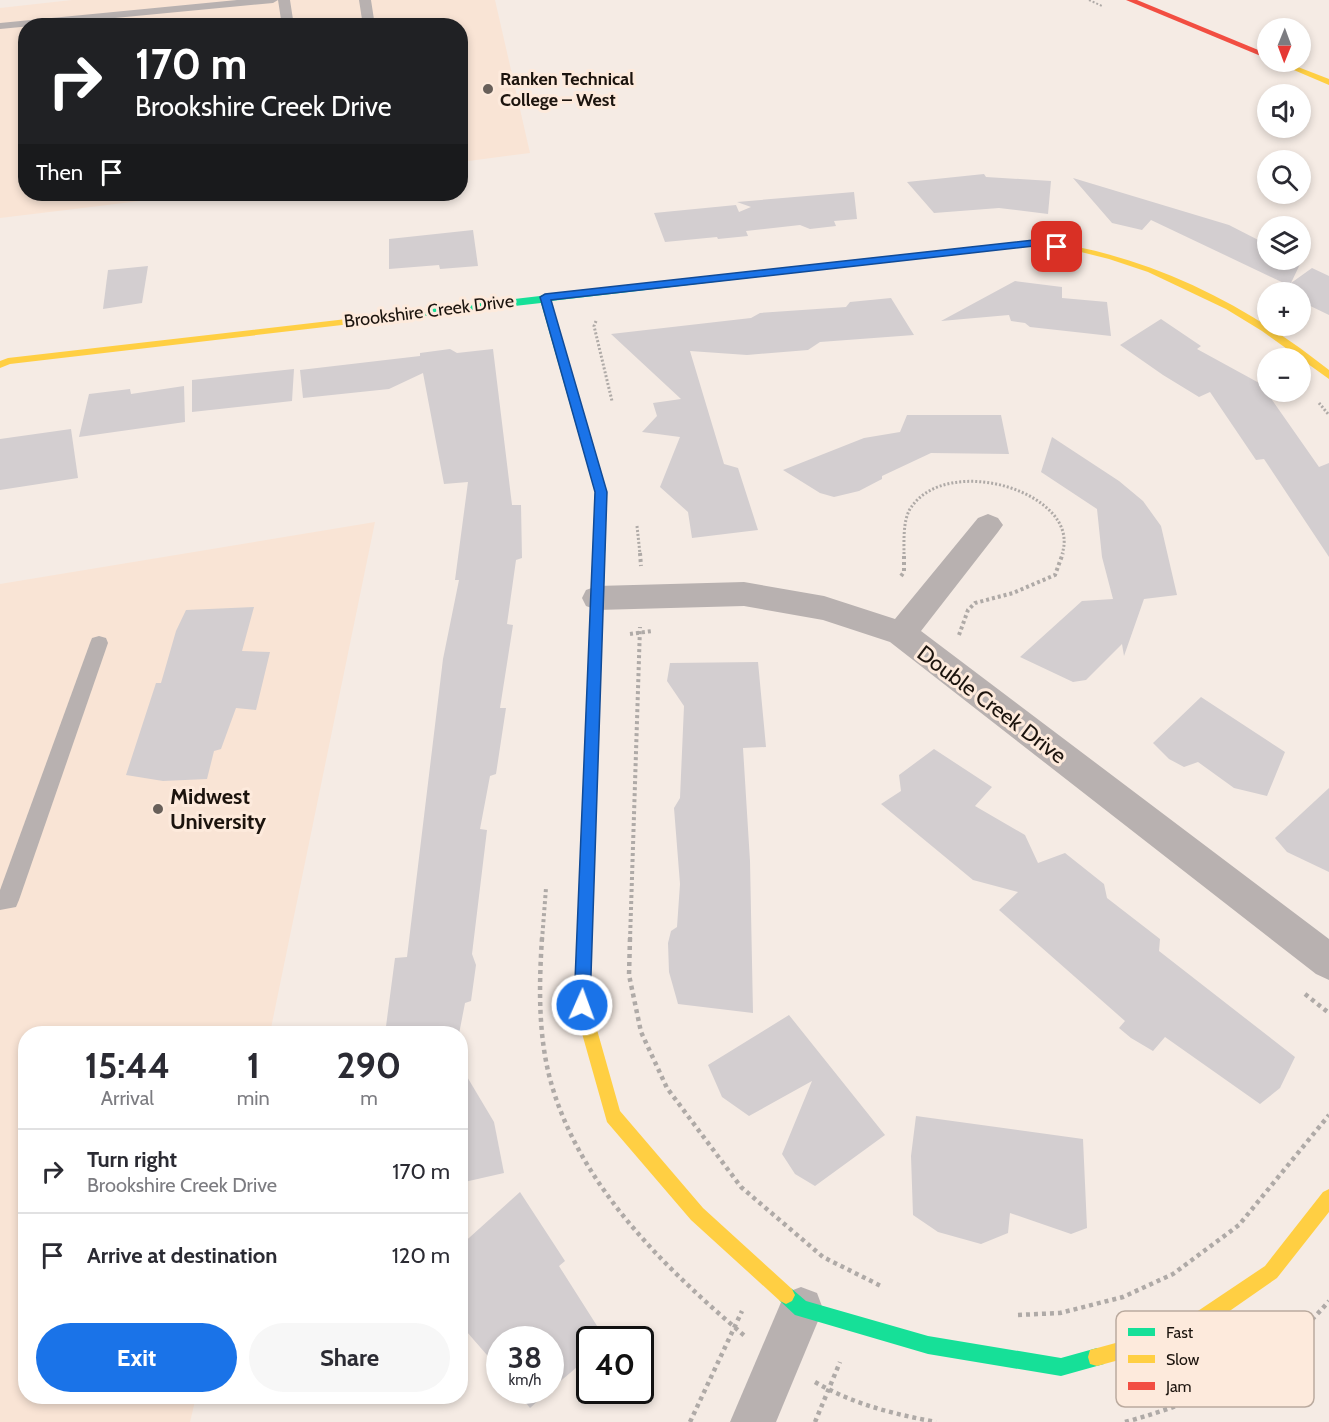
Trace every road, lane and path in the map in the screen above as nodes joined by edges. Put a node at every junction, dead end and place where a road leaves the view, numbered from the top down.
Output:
1 (273, 0) edge
2 (284, 0) edge
3 (364, 0) edge
4 (1130, 0) edge
5 (84, 18) edge
6 (287, 18) edge
7 (367, 18) edge
8 (18, 24) edge
9 (0, 26) edge
10 (1257, 52) edge
11 (1304, 72) edge
12 (1329, 82) edge
13 (545, 297) junction
14 (600, 311) dead end
15 (0, 364) edge
16 (1329, 375) edge
17 (613, 406) dead end
18 (636, 517) dead end
19 (988, 525) dead end
20 (640, 597) junction
21 (597, 598) junction
22 (658, 628) dead end
23 (901, 633) junction
24 (596, 634) junction
25 (640, 634) junction
26 (99, 643) dead end
27 (0, 900) edge
28 (1329, 962) edge
29 (1301, 991) dead end
30 (1329, 1013) edge
31 (1329, 1115) edge
32 (1329, 1198) edge
33 (760, 1273) junction
34 (886, 1288) dead end
35 (1329, 1301) edge
36 (801, 1309) junction
37 (1213, 1311) edge
38 (1009, 1315) dead end
39 (1314, 1318) edge
40 (855, 1324) junction
41 (1116, 1352) edge
42 (1179, 1407) edge
43 (690, 1422) edge
44 (753, 1422) edge
45 (815, 1422) edge
46 (1125, 1422) edge

1 - 5 lane
2 - 6 lane
3 - 7 lane
4 - 10 street
8 - 9 lane
11 - 12 street
13 - 15 street, Brookshire Creek Drive
13 - 16 street, Brookshire Creek Drive
13 - 21 street
14 - 17 path
18 - 20 path
19 - 23 street
20 - 21 street, Double Creek Drive
20 - 23 street, Double Creek Drive
20 - 25 path
21 - 24 street
22 - 25 path
23 - 28 street, Double Creek Drive
24 - 25 path
24 - 33 street
25 - 34 path
26 - 27 lane
29 - 30 path
31 - 38 path
32 - 37 street
33 - 36 street
33 - 43 path
35 - 39 path
36 - 40 street
36 - 44 street
40 - 41 street
40 - 45 path
42 - 46 path

